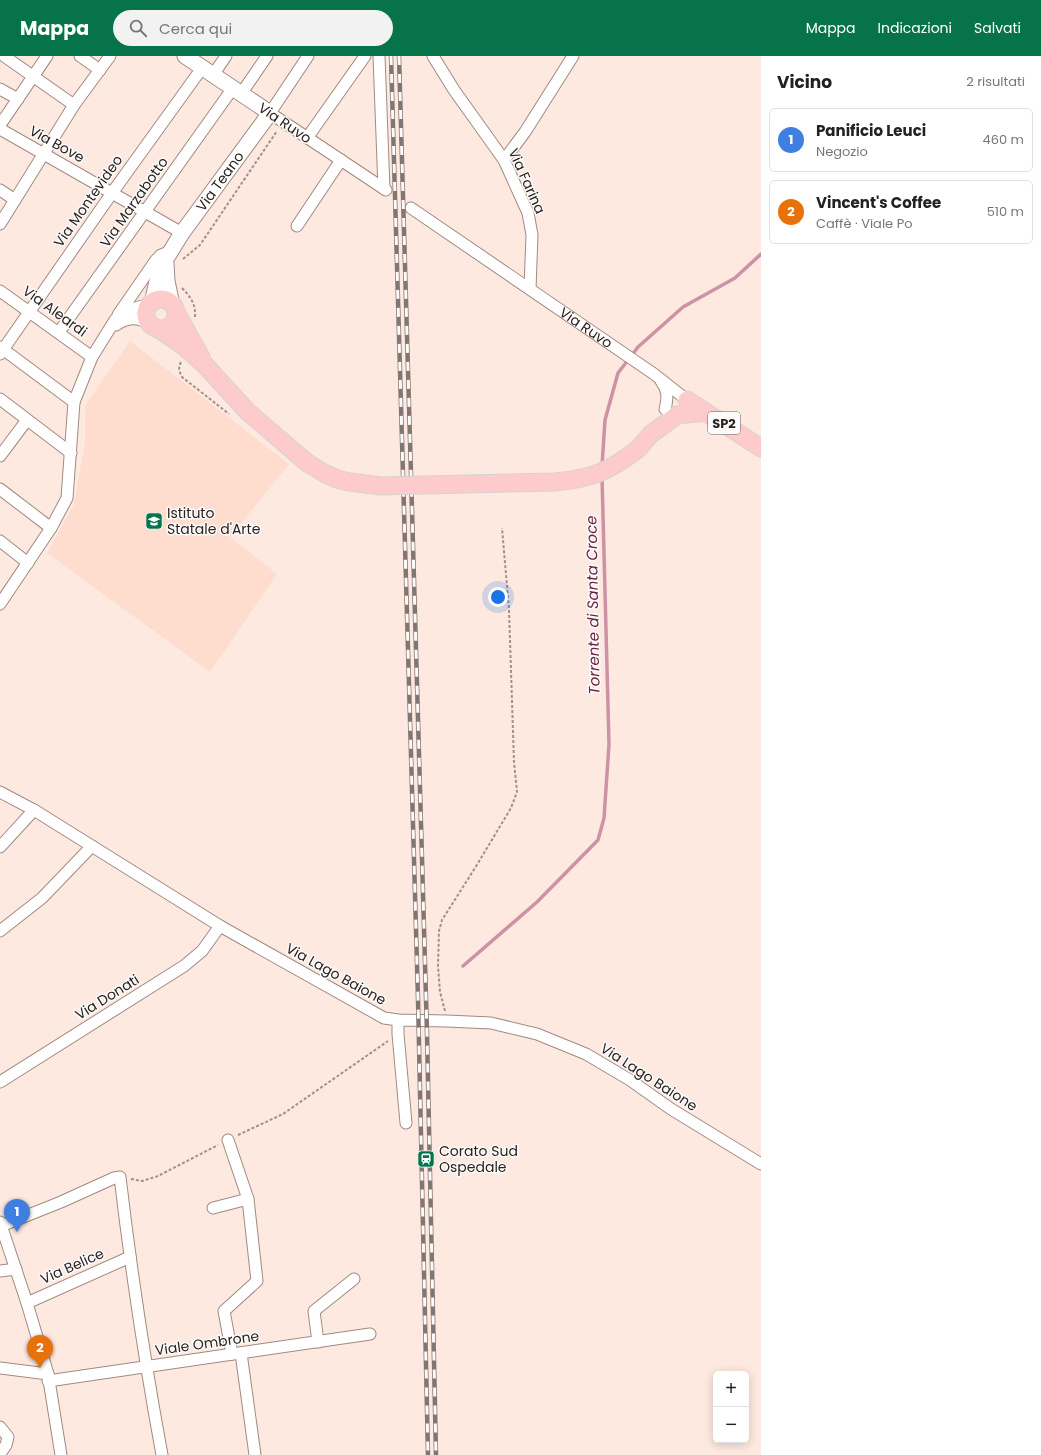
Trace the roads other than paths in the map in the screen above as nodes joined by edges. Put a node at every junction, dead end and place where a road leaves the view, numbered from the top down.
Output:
1 (4, 56) edge
2 (47, 56) edge
3 (80, 56) edge
4 (110, 56) edge
5 (185, 56) edge
6 (226, 56) edge
7 (267, 56) edge
8 (308, 56) edge
9 (365, 56) edge
10 (379, 56) edge
11 (433, 56) edge
12 (573, 56) edge
13 (100, 70) junction
14 (208, 71) junction
15 (33, 76) junction
16 (0, 89) edge
17 (237, 91) junction
18 (18, 99) junction
19 (74, 105) junction
20 (270, 113) junction
21 (0, 125) edge
22 (0, 130) edge
23 (307, 138) junction
24 (44, 154) junction
25 (341, 160) junction
26 (504, 160) junction
27 (0, 190) edge
28 (112, 193) junction
29 (15, 200) junction
30 (411, 208) dead end
31 (146, 211) junction
32 (0, 224) edge
33 (297, 226) dead end
34 (182, 233) junction
35 (172, 258) junction
36 (530, 290) junction
37 (0, 291) edge
38 (150, 304) junction
39 (174, 309) junction
40 (29, 311) junction
41 (113, 324) junction
42 (153, 326) junction
43 (59, 332) junction
44 (1, 350) edge
45 (92, 356) junction
46 (204, 364) junction
47 (656, 376) junction
48 (0, 399) edge
49 (687, 400) junction
50 (74, 402) junction
51 (671, 412) junction
52 (706, 412) junction
53 (27, 420) junction
54 (761, 448) edge
55 (71, 453) junction
56 (0, 456) edge
57 (0, 489) edge
58 (50, 528) junction
59 (0, 541) edge
60 (28, 563) junction
61 (0, 604) edge
62 (0, 792) edge
63 (34, 810) junction
64 (92, 846) junction
65 (0, 847) edge
66 (220, 926) junction
67 (0, 931) edge
68 (398, 1020) junction
69 (0, 1082) edge
70 (406, 1123) dead end
71 (228, 1140) road end
72 (761, 1164) edge
73 (248, 1200) junction
74 (213, 1208) dead end
75 (1, 1224) edge
76 (130, 1257) junction
77 (16, 1269) junction
78 (0, 1271) edge
79 (354, 1279) dead end
80 (27, 1303) junction
81 (370, 1334) dead end
82 (318, 1342) junction
83 (236, 1354) junction
84 (146, 1367) junction
85 (0, 1368) edge
86 (48, 1378) junction
87 (0, 1427) edge
88 (0, 1454) edge
89 (61, 1455) edge
90 (162, 1455) edge
91 (255, 1455) edge

1 - 15 street
2 - 15 street
3 - 13 street
4 - 13 street
5 - 14 main road, Via Ruvo
6 - 14 street, Via Montevideo
7 - 17 street, Via Marzabotto
8 - 20 street
9 - 23 street
10 - 25 street, Via Ruvo
11 - 26 street, Via Farina
12 - 26 street
13 - 19 street
14 - 17 main road, Via Ruvo
14 - 28 street, Via Montevideo
15 - 18 street
15 - 19 street
16 - 18 street
17 - 20 main road, Via Ruvo
17 - 31 street, Via Marzabotto
18 - 21 street
19 - 24 street
20 - 23 street, Via Ruvo
20 - 34 main road, Via Teano
22 - 24 street, Via Bove
23 - 25 street, Via Ruvo
24 - 28 street, Via Bove
24 - 29 street
25 - 33 street
26 - 36 street, Via Farina
27 - 29 street
28 - 31 street, Via Bove
28 - 40 street, Via Montevideo
29 - 32 street
30 - 36 street, Via Ruvo
31 - 34 street, Via Bove
31 - 43 street, Via Marzabotto
34 - 35 main road, Via Teano
35 - 38 main road, Via Teano
35 - 39 main road
35 - 41 street, Via Teano
36 - 47 street, Via Ruvo
37 - 40 street, Via Aleardi
38 - 39 main road
38 - 41 street, Via Teano
38 - 42 main road
39 - 42 main road
39 - 46 main road
40 - 43 street, Via Aleardi
40 - 44 street, Via Montevideo
41 - 42 street, Via Teano
41 - 45 street, Via Teano
42 - 46 main road
43 - 45 street, Via Aleardi
44 - 50 street
45 - 50 street, Via Teano
46 - 51 main road, bridge
47 - 49 street, Via Ruvo
47 - 51 street
48 - 53 street
49 - 51 main road
49 - 52 main road, Via Ruvo / SP2
50 - 55 street, Via Teano
51 - 52 main road
52 - 54 main road, Via Ruvo / SP2
53 - 55 street
53 - 56 street
55 - 58 street, Via Teano
57 - 58 street
58 - 60 street, Via Teano
59 - 60 street
60 - 61 street, Via Teano
62 - 63 street, Via Lago Baione
63 - 64 street, Via Lago Baione
63 - 65 street
64 - 66 street, Via Lago Baione
64 - 67 street
66 - 68 street, Via Lago Baione
66 - 69 street, Via Donati
68 - 70 street
68 - 72 street, Via Lago Baione
71 - 73 street
73 - 74 street
73 - 83 street
75 - 76 street
75 - 77 street
76 - 80 street, Via Belice
76 - 84 street
77 - 78 street
77 - 80 street
79 - 82 street
80 - 86 street
81 - 82 street, Viale Ombrone
82 - 83 street, Viale Ombrone
83 - 84 street, Viale Ombrone
83 - 91 street
84 - 86 street, Viale Ombrone
84 - 90 street
85 - 86 street, Viale Ombrone
86 - 89 street
87 - 88 street

